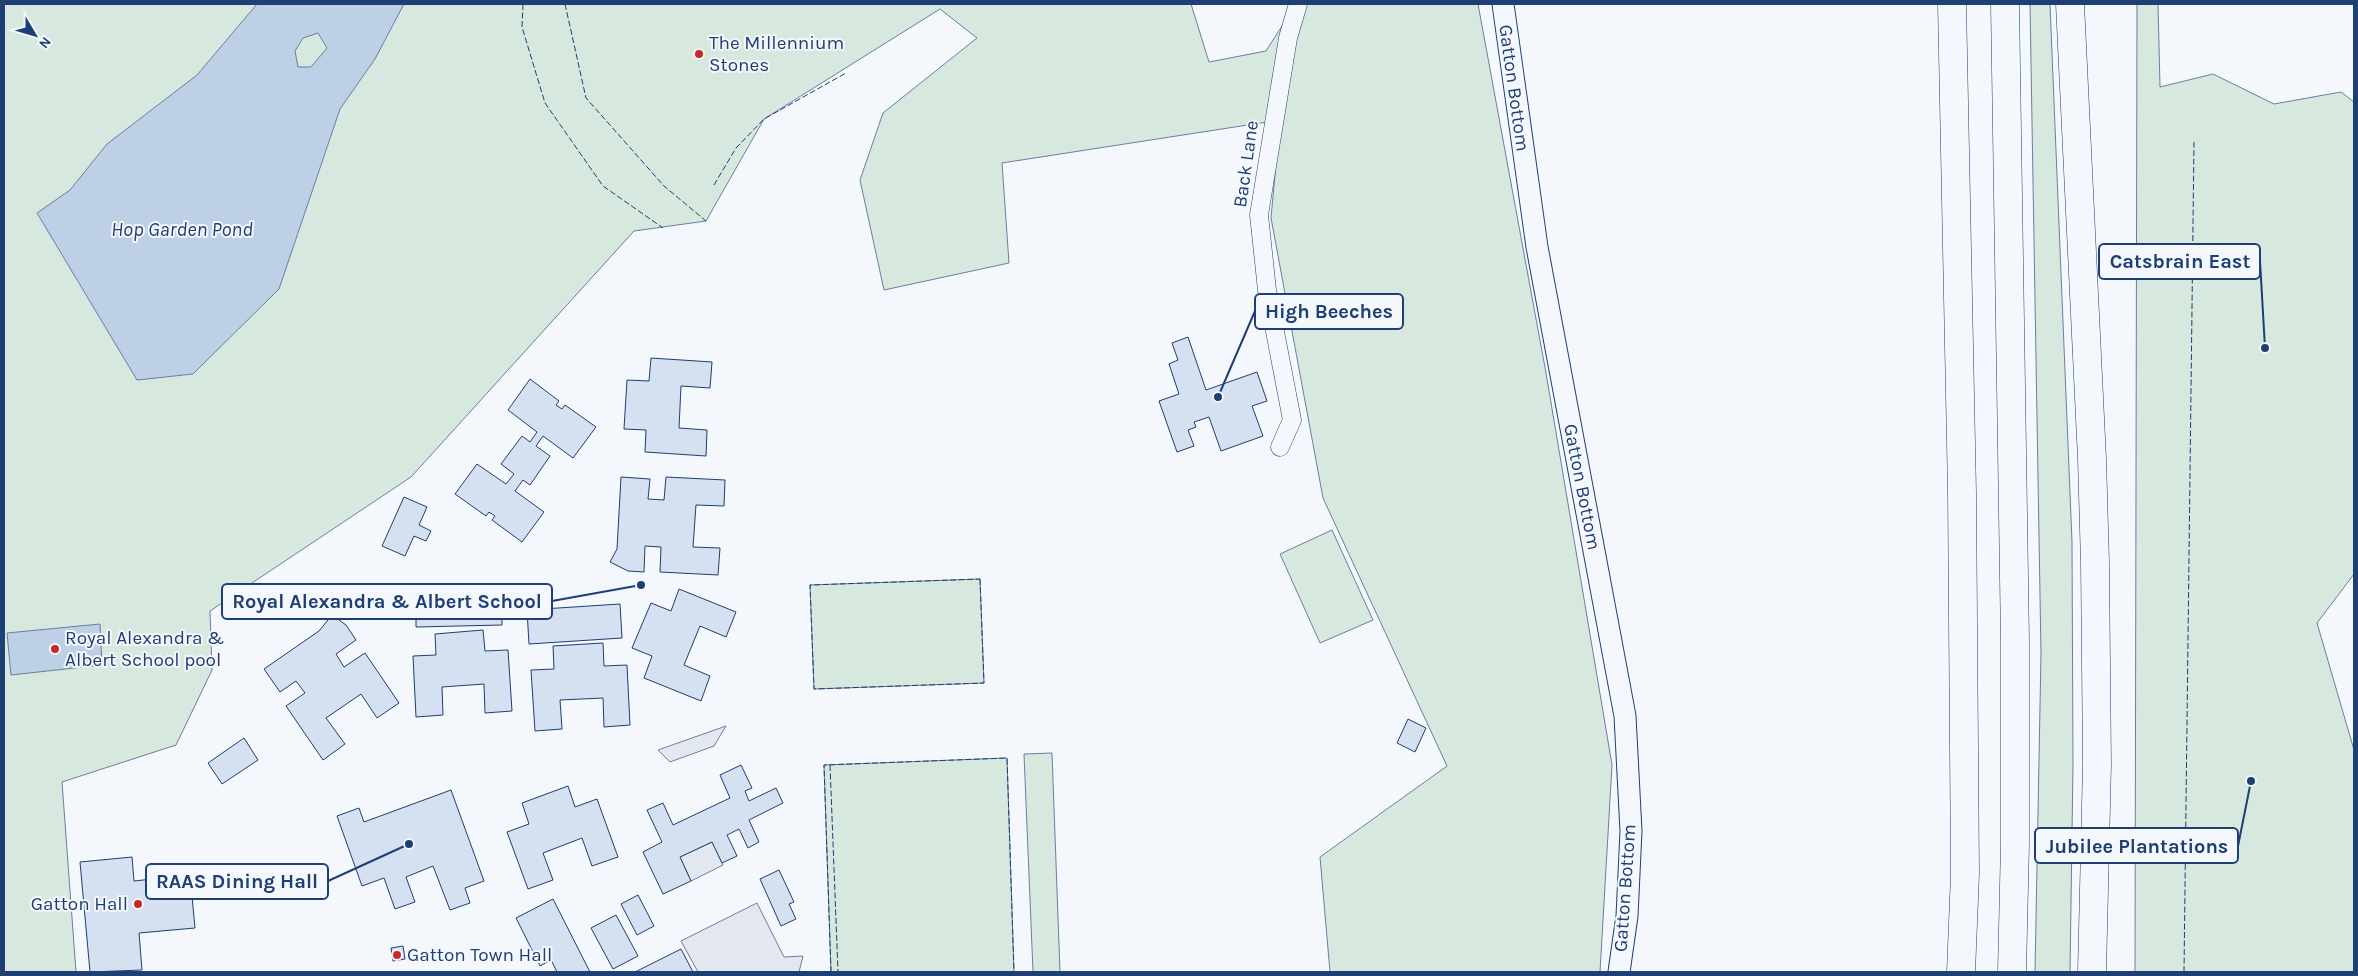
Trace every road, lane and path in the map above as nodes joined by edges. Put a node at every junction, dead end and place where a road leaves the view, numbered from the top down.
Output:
1 (1298, 4) edge
2 (1502, 4) edge
3 (1952, 4) edge
4 (2005, 4) edge
5 (2071, 8) edge
6 (1280, 447) dead end
7 (1619, 972) edge
8 (1961, 972) edge
9 (2012, 972) edge
10 (2092, 972) edge

1 - 6 street, Back Lane
2 - 7 street, Gatton Bottom
3 - 8 highway
4 - 9 highway
5 - 10 highway

